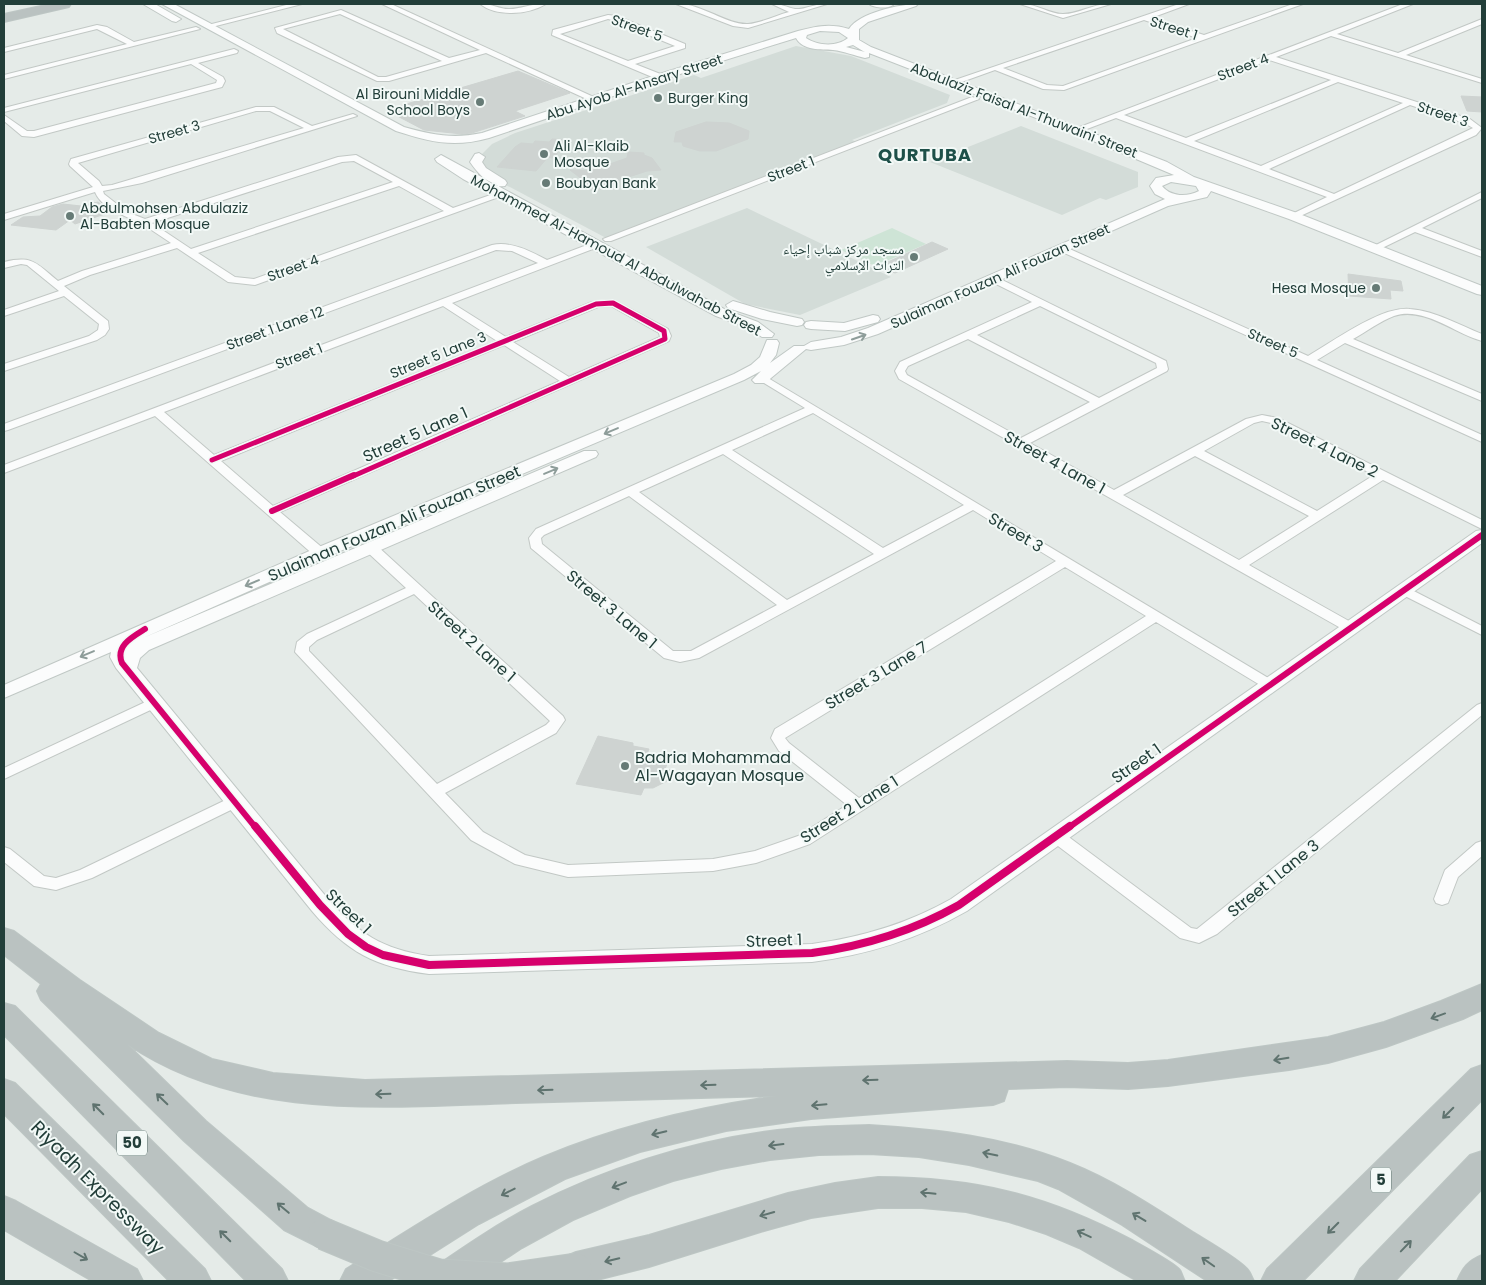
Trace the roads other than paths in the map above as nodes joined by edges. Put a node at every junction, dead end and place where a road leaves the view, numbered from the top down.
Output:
1 (36, 4) edge
2 (65, 4) edge
3 (148, 4) edge
4 (298, 4) edge
5 (386, 4) edge
6 (484, 4) edge
7 (542, 4) edge
8 (680, 4) edge
9 (775, 4) edge
10 (823, 4) edge
11 (891, 4) edge
12 (913, 4) edge
13 (1024, 4) edge
14 (1107, 4) edge
15 (1299, 4) edge
16 (1409, 4) edge
17 (1178, 5) edge
18 (874, 6) edge
19 (167, 9) edge
20 (4, 11) edge
21 (797, 12) junction
22 (4, 18) edge
23 (1144, 18) junction
24 (1482, 21) edge
25 (208, 26) junction
26 (826, 28) junction
27 (196, 29) junction
28 (1331, 34) junction
29 (805, 38) junction
30 (853, 38) junction
31 (1204, 38) junction
32 (134, 45) junction
33 (830, 46) junction
34 (4, 50) edge
35 (487, 50) junction
36 (234, 51) junction
37 (1399, 55) junction
38 (1270, 57) junction
39 (716, 60) junction
40 (449, 61) junction
41 (192, 62) junction
42 (628, 64) junction
43 (728, 64) junction
44 (996, 68) junction
45 (1482, 71) edge
46 (4, 77) edge
47 (660, 77) junction
48 (1469, 77) junction
49 (1338, 79) junction
50 (1482, 81) edge
51 (953, 82) junction
52 (594, 99) junction
53 (975, 99) junction
54 (333, 100) junction
55 (348, 102) joint
56 (1410, 103) junction
57 (4, 110) edge
58 (1117, 115) junction
59 (353, 116) junction
60 (4, 117) edge
61 (310, 128) junction
62 (1076, 130) junction
63 (463, 140) junction
64 (1187, 141) junction
65 (482, 152) junction
66 (437, 155) junction
67 (1262, 169) junction
68 (400, 183) junction
69 (1199, 183) junction
70 (1157, 187) junction
71 (99, 188) junction
72 (502, 194) junction
73 (1482, 195) edge
74 (1335, 197) junction
75 (1188, 198) junction
76 (1470, 202) junction
77 (1482, 206) edge
78 (452, 212) junction
79 (1294, 216) junction
80 (4, 217) edge
81 (1122, 217) junction
82 (145, 222) junction
83 (1415, 229) junction
84 (602, 242) junction
85 (179, 244) junction
86 (1375, 248) junction
87 (1063, 249) junction
88 (191, 252) junction
89 (1482, 254) edge
90 (546, 263) junction
91 (4, 264) edge
92 (994, 279) junction
93 (1459, 287) junction
94 (62, 288) junction
95 (1482, 296) edge
96 (443, 302) junction
97 (1040, 302) junction
98 (4, 313) edge
99 (804, 324) junction
100 (969, 335) junction
101 (769, 338) junction
102 (1482, 338) edge
103 (665, 339) joint
104 (1344, 339) junction
105 (505, 341) junction
106 (805, 347) junction
107 (1309, 360) junction
108 (4, 368) edge
109 (763, 378) junction
110 (568, 382) junction
111 (1482, 398) edge
112 (1098, 402) junction
113 (813, 409) junction
114 (156, 411) junction
115 (4, 428) edge
116 (1482, 439) edge
117 (1022, 443) junction
118 (723, 449) junction
119 (1195, 451) junction
120 (212, 460) junction
121 (4, 469) edge
122 (1382, 475) junction
123 (630, 492) junction
124 (1115, 496) junction
125 (453, 497) junction
126 (469, 506) junction
127 (972, 506) junction
128 (272, 511) junction
129 (433, 513) junction
130 (1317, 516) junction
131 (1482, 525) edge
132 (1482, 535) edge
133 (370, 547) junction
134 (320, 553) junction
135 (884, 554) junction
136 (1066, 561) junction
137 (1240, 565) junction
138 (414, 588) junction
139 (1404, 590) junction
140 (787, 606) junction
141 (1156, 616) junction
142 (1351, 628) junction
143 (157, 629) junction
144 (1482, 631) edge
145 (128, 670) joint
146 (1270, 685) junction
147 (4, 692) edge
148 (154, 703) junction
149 (1482, 708) edge
150 (4, 774) edge
151 (436, 791) junction
152 (234, 802) junction
153 (858, 805) junction
154 (1056, 836) junction
155 (1482, 847) edge
156 (4, 853) edge
157 (1442, 899) dead end
158 (4, 939) edge
159 (4, 944) edge
160 (1478, 996) edge
161 (4, 1015) edge
162 (1128, 1076) junction
163 (1482, 1079) edge
164 (4, 1093) edge
165 (1482, 1166) edge
166 (4, 1212) edge
167 (1482, 1272) edge
168 (1155, 1273) edge
169 (265, 1276) edge
170 (124, 1281) edge
171 (193, 1281) edge
172 (358, 1281) edge
173 (443, 1281) edge
174 (1236, 1281) edge
175 (1279, 1281) edge
176 (1372, 1281) edge
177 (1474, 1281) edge

1 - 20 highway
2 - 22 highway
3 - 19 street, Mohammed Al-Hamoud Al Abdulwahab Street
4 - 25 street
5 - 35 street
6 - 7 street
8 - 21 street
9 - 21 street
10 - 21 street
11 - 18 street
12 - 30 street
13 - 14 street
15 - 31 street, Street 1
16 - 28 street, Street 4
17 - 23 street
18 - 26 street
19 - 25 street, Mohammed Al-Hamoud Al Abdulwahab Street
19 - 27 street, Mohammed Al-Hamoud Al Abdulwahab Street
23 - 31 street, Street 1
23 - 44 street
24 - 37 street
25 - 54 street, Mohammed Al-Hamoud Al Abdulwahab Street
26 - 29 street
26 - 30 street, Abdulaziz Faisal Al-Thuwaini Street
27 - 32 street
27 - 36 street, Mohammed Al-Hamoud Al Abdulwahab Street
28 - 37 street
28 - 38 street, Street 4
29 - 33 street
29 - 39 street, Abu Ayob Al-Ansary Street
29 - 43 street, Abu Ayob Al-Ansary Street
30 - 33 street
30 - 51 street, Abdulaziz Faisal Al-Thuwaini Street
31 - 44 street, Street 1
32 - 34 street
32 - 46 street
33 - 53 street, Abdulaziz Faisal Al-Thuwaini Street
35 - 40 street
35 - 52 street
36 - 41 street
36 - 54 street, Mohammed Al-Hamoud Al Abdulwahab Street
37 - 48 street
38 - 49 street, Street 3
38 - 58 street, Street 4
39 - 43 street
39 - 47 street, Abu Ayob Al-Ansary Street
40 - 40 street
41 - 57 street
41 - 60 street
42 - 42 street, Street 5
42 - 47 street, Street 5
43 - 65 street, Abu Ayob Al-Ansary Street
44 - 51 street
45 - 48 street
47 - 52 street, Abu Ayob Al-Ansary Street
48 - 50 street
49 - 56 street, Street 3
49 - 64 street
51 - 62 street, Abdulaziz Faisal Al-Thuwaini Street
52 - 63 street, Abu Ayob Al-Ansary Street
53 - 70 street, Abdulaziz Faisal Al-Thuwaini Street
53 - 84 street, Street 1
54 - 55 street
54 - 59 street, Mohammed Al-Hamoud Al Abdulwahab Street
55 - 63 street
56 - 67 street
56 - 74 street, Street 3
58 - 62 street, Street 4
58 - 64 street
59 - 61 street
59 - 66 street, Mohammed Al-Hamoud Al Abdulwahab Street
61 - 71 street
61 - 71 street, Street 3
62 - 69 street, Abdulaziz Faisal Al-Thuwaini Street
63 - 65 street
63 - 66 street, Abu Ayob Al-Ansary Street
64 - 67 street
65 - 66 street, Abu Ayob Al-Ansary Street
65 - 84 street, Mohammed Al-Hamoud Al Abdulwahab Street
66 - 72 street, Mohammed Al-Hamoud Al Abdulwahab Street
67 - 74 street
68 - 78 street
68 - 82 street
68 - 88 street
69 - 70 street
69 - 75 street
69 - 79 street, Abdulaziz Faisal Al-Thuwaini Street
70 - 75 street
70 - 81 street, Sulaiman Fouzan Ali Fouzan Street
71 - 80 street
71 - 82 street, Street 4
72 - 78 street, Street 4
72 - 84 street, Mohammed Al-Hamoud Al Abdulwahab Street
73 - 76 street
74 - 79 street, Street 3
75 - 81 street, Sulaiman Fouzan Ali Fouzan Street
75 - 93 street, Abdulaziz Faisal Al-Thuwaini Street
76 - 77 street
76 - 83 street
78 - 88 street, Street 4
79 - 86 street, Abdulaziz Faisal Al-Thuwaini Street
81 - 87 street, Sulaiman Fouzan Ali Fouzan Street
81 - 99 street, Sulaiman Fouzan Ali Fouzan Street
82 - 85 street, Street 4
83 - 86 street
83 - 89 street
84 - 90 street, Street 1
84 - 99 street, Mohammed Al-Hamoud Al Abdulwahab Street
84 - 101 street, Mohammed Al-Hamoud Al Abdulwahab Street
85 - 88 street, Street 4
85 - 94 street
86 - 93 street, Abdulaziz Faisal Al-Thuwaini Street
87 - 92 street, Sulaiman Fouzan Ali Fouzan Street
87 - 107 street, Street 5
90 - 96 street, Street 1
90 - 115 street, Street 1 Lane 12
91 - 94 street
92 - 97 street
106 -> 92 street, Sulaiman Fouzan Ali Fouzan Street
93 - 95 street, Abdulaziz Faisal Al-Thuwaini Street
94 - 98 street
94 - 108 street
96 - 105 street
96 - 114 street, Street 1
97 - 100 street, Street 4 Lane 1
97 - 112 street
99 - 101 street
99 - 106 street
100 - 112 street
100 - 117 street, Street 4 Lane 1
101 - 106 street, Mohammed Al-Hamoud Al Abdulwahab Street
101 -> 125 street, Sulaiman Fouzan Ali Fouzan Street
102 - 104 street
103 - 105 street, Street 5 Lane 3
103 - 110 street, Street 5 Lane 1
104 - 107 street
104 - 111 street
105 - 110 street
105 - 120 street, Street 5 Lane 3
106 - 109 street, Sulaiman Fouzan Ali Fouzan Street
107 - 116 street, Street 5
109 - 113 street, Street 3
126 -> 109 street, Sulaiman Fouzan Ali Fouzan Street
110 - 128 street, Street 5 Lane 1
112 - 117 street
113 - 118 street, Street 3 Lane 1
113 - 127 street, Street 3
114 - 120 street
114 - 121 street, Street 1
117 - 124 street, Street 4 Lane 1
118 - 123 street, Street 3 Lane 1
118 - 135 street
119 - 122 street, Street 4 Lane 2
119 - 124 street, Street 4 Lane 2
119 - 130 street
120 - 128 street
122 - 130 street
122 - 131 street, Street 4 Lane 2
123 - 140 street
123 - 140 street, Street 3 Lane 1
124 - 137 street, Street 4 Lane 1
125 - 126 street
125 - 129 street, Sulaiman Fouzan Ali Fouzan Street
126 - 129 street, Sulaiman Fouzan Ali Fouzan Street
127 - 135 street, Street 3 Lane 1
127 - 136 street, Street 3
128 - 134 street
129 - 133 street, Sulaiman Fouzan Ali Fouzan Street
129 - 134 street, Sulaiman Fouzan Ali Fouzan Street
130 - 137 street
132 - 139 street, Street 1
133 - 138 street, Street 2 Lane 1
133 - 143 street, Sulaiman Fouzan Ali Fouzan Street
134 -> 143 street, Sulaiman Fouzan Ali Fouzan Street
135 - 140 street, Street 3 Lane 1
136 - 141 street, Street 3
136 - 153 street, Street 3 Lane 7
137 - 142 street, Street 4 Lane 1
138 - 151 street, Street 2 Lane 1
138 - 151 street, Street 2 Lane 1
139 - 142 street, Street 1
139 - 144 street
141 - 146 street, Street 3
141 - 153 street, Street 2 Lane 1
142 - 146 street, Street 1
143 - 145 street, Street 1
143 -> 147 street, Sulaiman Fouzan Ali Fouzan Street
145 - 148 street, Street 1
146 - 154 street, Street 1
148 - 150 street
148 - 152 street, Street 1
149 - 154 street, Street 1 Lane 3
151 - 153 street, Street 2 Lane 1
152 - 154 street, Street 1
152 - 156 street
155 - 157 street
162 -> 158 highway
168 -> 159 highway, bridge
160 -> 162 highway
169 -> 161 highway, 50
162 -> 172 highway
163 -> 175 highway, 5
164 - 171 highway, Riyadh Expressway
176 -> 165 highway
166 -> 170 highway
167 - 177 highway
174 -> 173 highway

